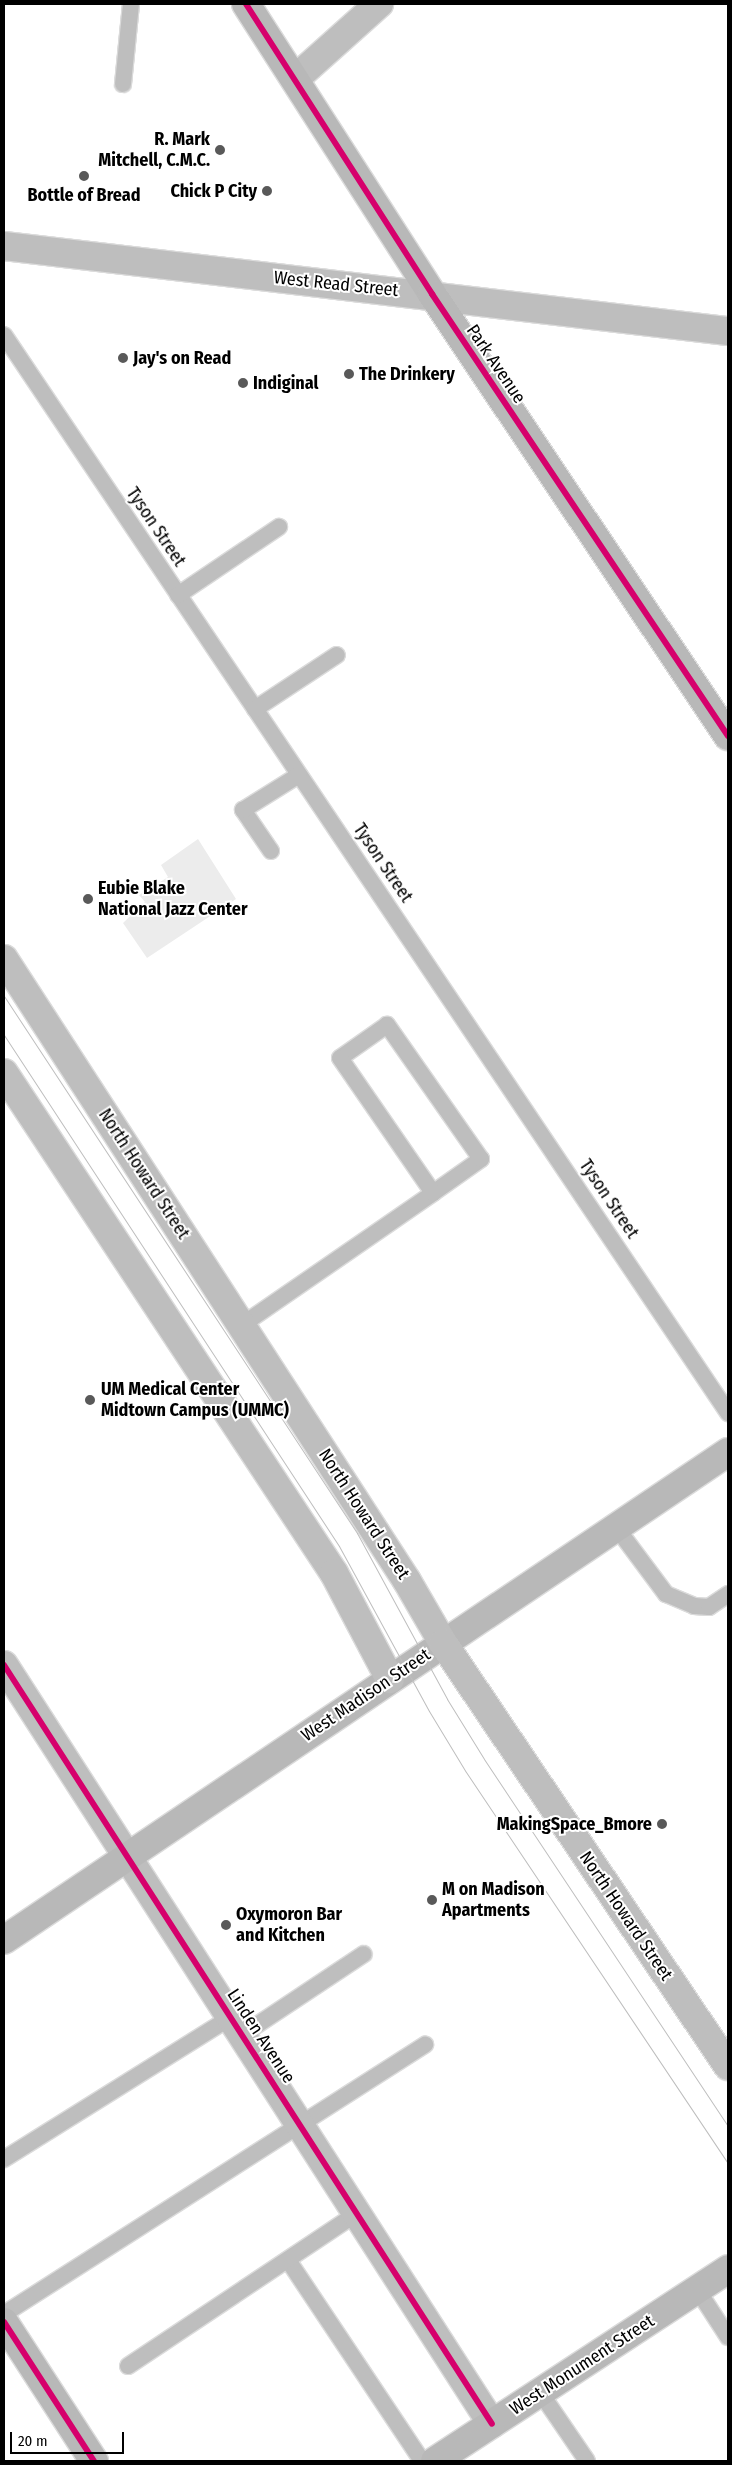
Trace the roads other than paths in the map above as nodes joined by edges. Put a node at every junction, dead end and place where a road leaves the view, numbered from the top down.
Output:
1 (131, 4) edge
2 (246, 4) edge
3 (379, 4) edge
4 (295, 79) junction
5 (122, 84) dead end
6 (4, 246) edge
7 (432, 294) junction
8 (728, 331) edge
9 (4, 335) edge
10 (279, 528) dead end
11 (178, 595) junction
12 (337, 655) dead end
13 (255, 709) junction
14 (728, 736) edge
15 (299, 775) junction
16 (271, 852) dead end
17 (4, 958) edge
18 (4, 1073) edge
19 (433, 1193) junction
20 (242, 1325) junction
21 (728, 1413) edge
22 (728, 1452) edge
23 (616, 1527) junction
24 (728, 1594) edge
25 (442, 1643) junction
26 (4, 1665) edge
27 (390, 1679) junction
28 (128, 1858) junction
29 (4, 1940) edge
30 (364, 1954) dead end
31 (236, 2026) junction
32 (425, 2045) dead end
33 (728, 2066) edge
34 (301, 2127) junction
35 (4, 2159) edge
36 (357, 2213) junction
37 (288, 2260) junction
38 (728, 2269) edge
39 (697, 2290) junction
40 (4, 2314) edge
41 (4, 2322) edge
42 (728, 2336) edge
43 (128, 2366) dead end
44 (540, 2392) junction
45 (492, 2424) junction
46 (94, 2461) edge
47 (422, 2461) edge
48 (435, 2461) edge
49 (587, 2461) edge

1 - 5 lane
2 - 4 street, Park Avenue
3 - 4 main road
4 - 7 street, Park Avenue
6 - 7 main road, West Read Street
7 - 8 main road, West Read Street
7 - 14 street, Park Avenue
9 - 11 lane, Tyson Street
10 - 11 lane
11 - 13 lane, Tyson Street
12 - 13 lane
13 - 15 lane, Tyson Street
15 - 16 lane
15 - 21 lane, Tyson Street
17 - 20 main road, North Howard Street
18 - 27 main road
19 - 19 lane
19 - 20 lane
20 - 25 main road, North Howard Street
22 - 23 street, West Madison Street
23 - 24 lane
23 - 25 street, West Madison Street
25 - 27 street, West Madison Street
25 - 33 main road, North Howard Street
26 - 28 main road, Linden Avenue
27 - 28 street, West Madison Street
28 - 29 street, West Madison Street
28 - 31 main road, Linden Avenue
30 - 31 lane
31 - 34 main road, Linden Avenue
31 - 35 lane
32 - 34 lane
34 - 36 main road, Linden Avenue
34 - 40 lane
36 - 37 lane
36 - 45 main road, Linden Avenue
37 - 43 lane
37 - 47 lane
38 - 39 street, West Monument Street
39 - 42 lane
39 - 44 street, West Monument Street
41 - 46 street
44 - 45 street, West Monument Street
44 - 49 lane
45 - 48 street, West Monument Street

